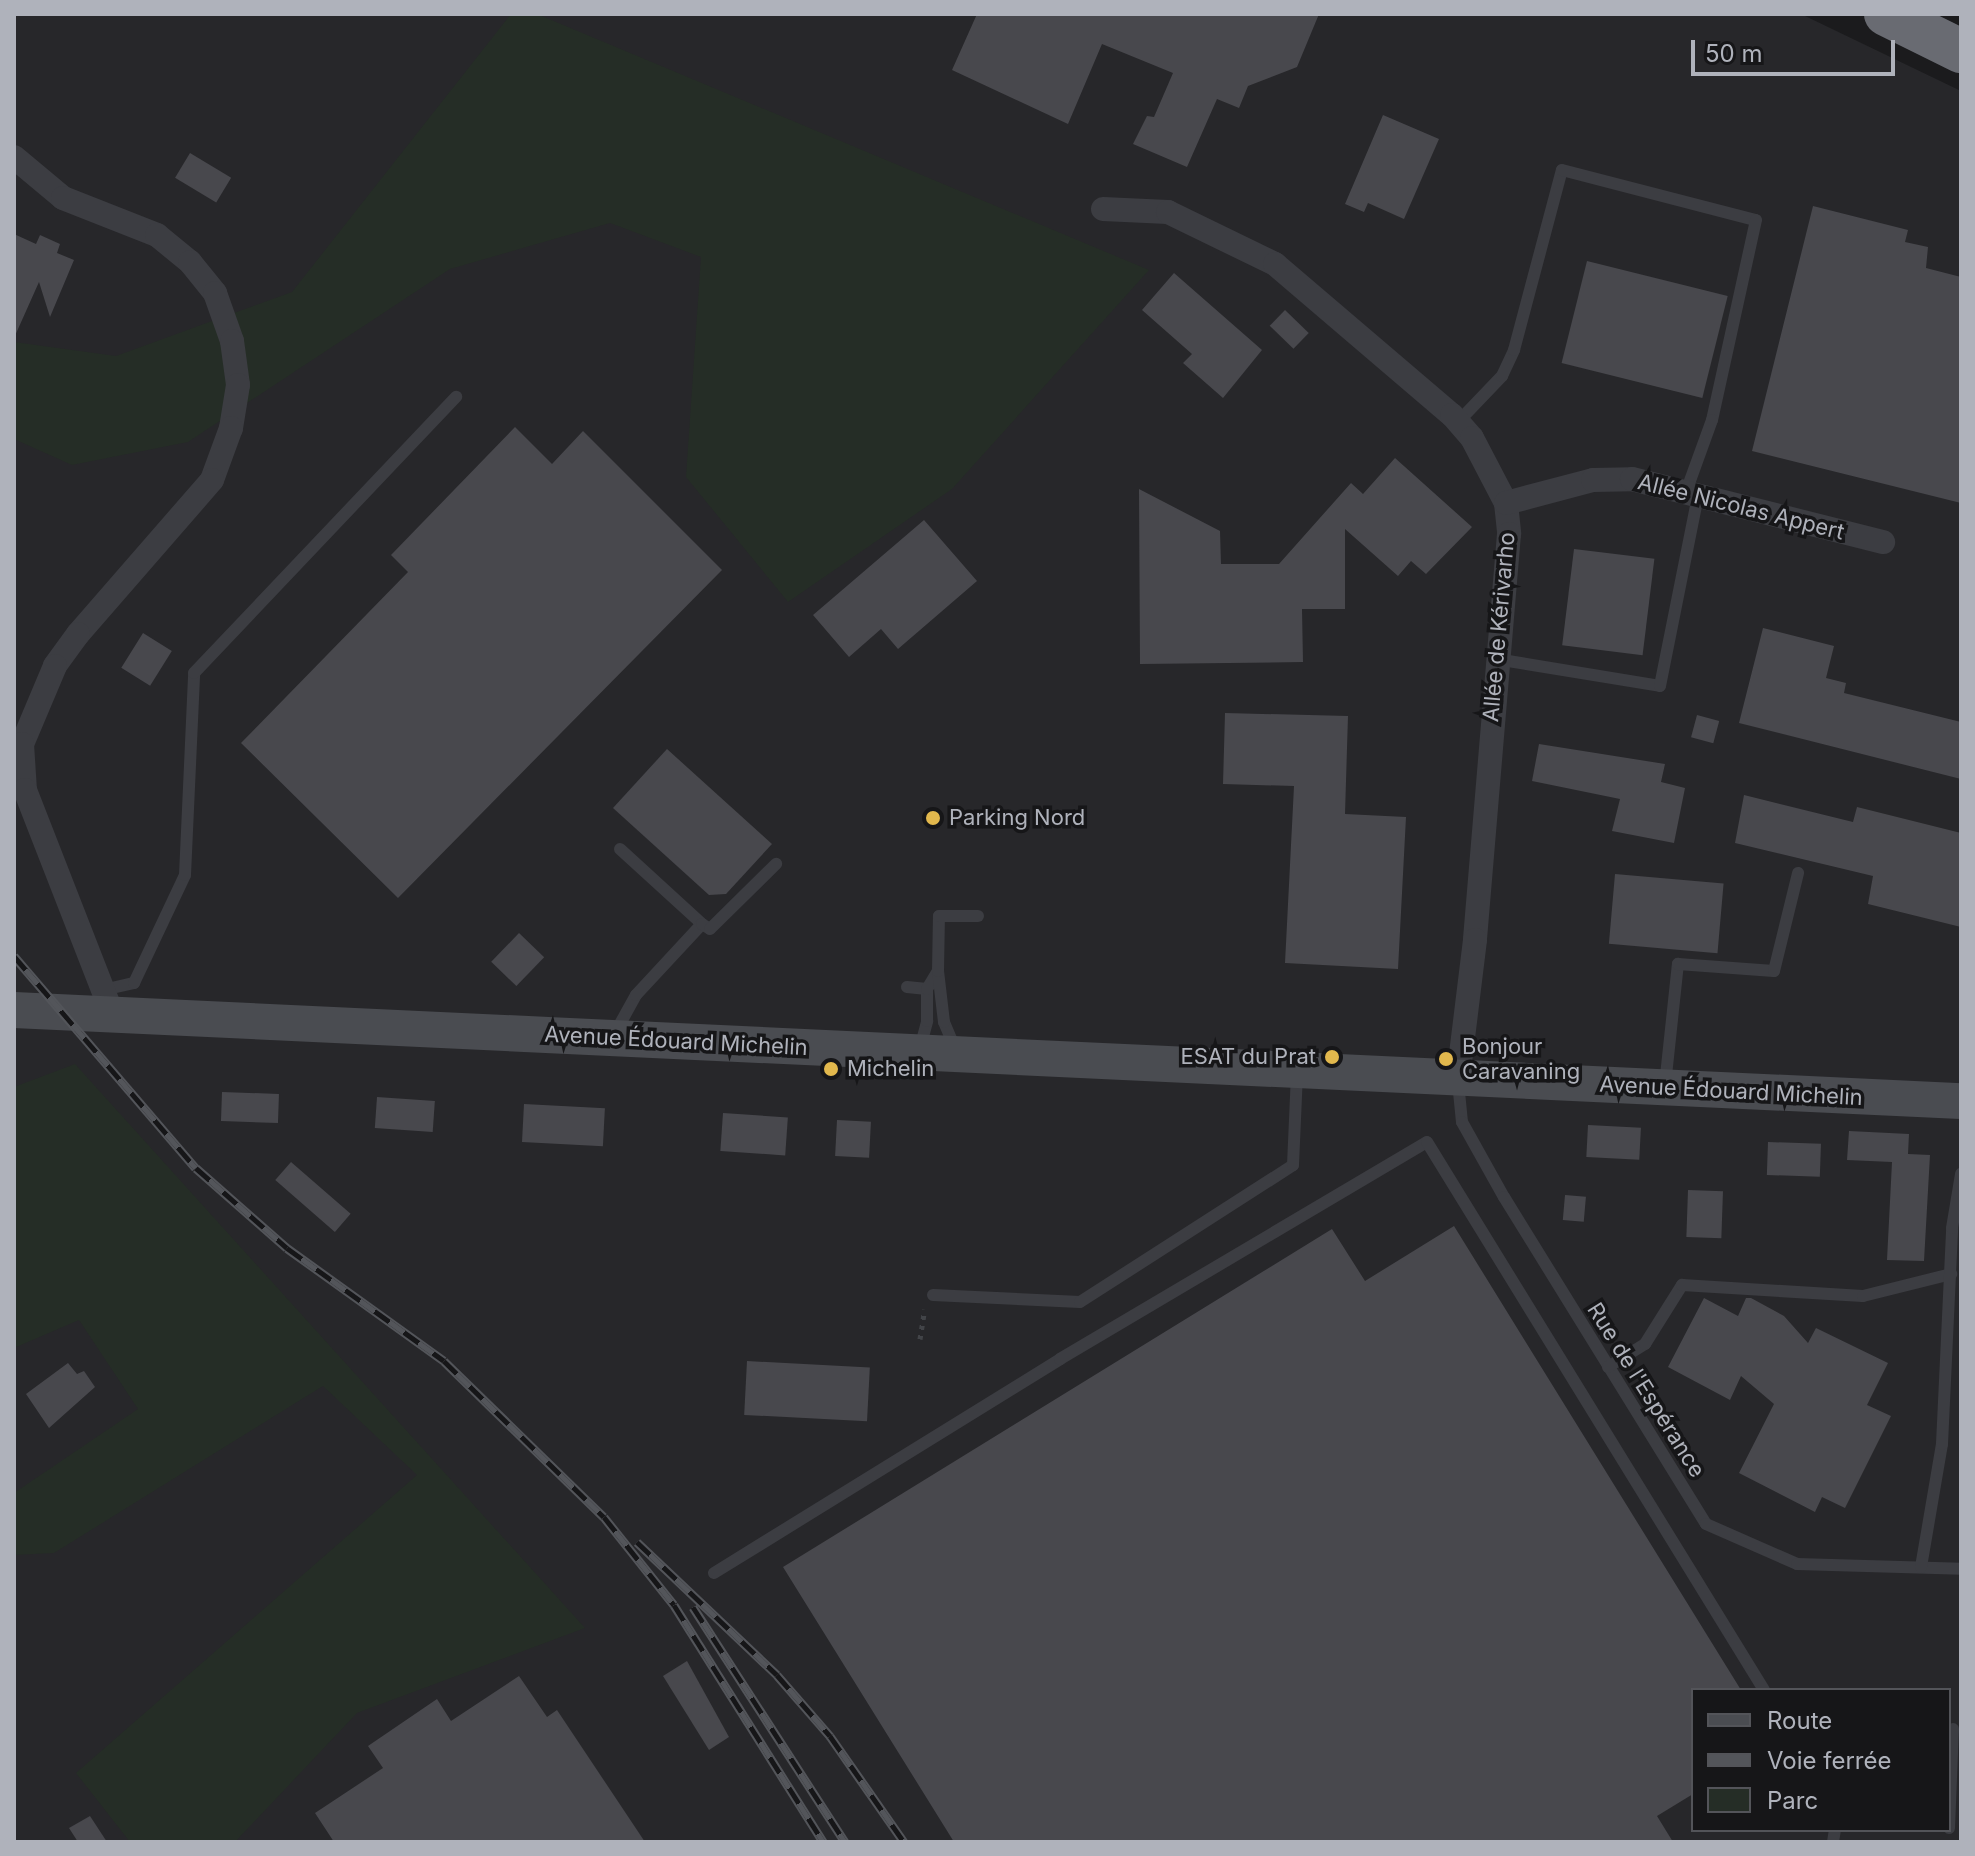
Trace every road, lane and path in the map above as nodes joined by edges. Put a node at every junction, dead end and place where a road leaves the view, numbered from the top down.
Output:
1 (1886, 14) edge
2 (1961, 51) edge
3 (14, 157) edge
4 (1103, 209) dead end
5 (456, 397) dead end
6 (1458, 422) junction
7 (1692, 494) junction
8 (1506, 503) junction
9 (1883, 542) dead end
10 (1496, 659) junction
11 (620, 849) dead end
12 (776, 864) dead end
13 (1798, 873) dead end
14 (978, 916) dead end
15 (702, 924) junction
16 (938, 971) junction
17 (907, 987) dead end
18 (927, 989) junction
19 (108, 1002) junction
20 (14, 1010) edge
21 (611, 1039) junction
22 (918, 1053) junction
23 (957, 1055) junction
24 (1297, 1072) junction
25 (1458, 1078) junction
26 (1665, 1088) junction
27 (1961, 1101) edge
28 (1961, 1174) edge
29 (1951, 1274) junction
30 (933, 1295) joint
31 (920, 1339) dead end
32 (1608, 1367) junction
33 (1921, 1567) junction
34 (1961, 1569) edge
35 (714, 1573) dead end
36 (1763, 1688) edge
37 (1953, 1729) dead end
38 (1951, 1779) edge

1 - 2 highway
3 - 19 street
4 - 6 street, Allée de Kérivarho
5 - 19 lane
6 - 7 lane
6 - 8 street, Allée de Kérivarho
7 - 8 street, Allée Nicolas Appert
7 - 9 street, Allée Nicolas Appert
7 - 10 lane
8 - 10 street, Allée de Kérivarho
10 - 25 street, Allée de Kérivarho
11 - 15 lane
12 - 15 lane
13 - 26 lane
14 - 16 lane
15 - 21 lane
16 - 18 lane
16 - 23 lane
17 - 18 lane
18 - 22 lane
19 - 20 main road, Avenue Édouard Michelin
19 - 21 main road, Avenue Édouard Michelin
21 - 22 main road, Avenue Édouard Michelin
22 - 23 main road, Avenue Édouard Michelin
23 - 24 main road, Avenue Édouard Michelin
24 - 25 main road, Avenue Édouard Michelin
24 - 30 lane
25 - 26 main road, Avenue Édouard Michelin
25 - 32 lane, Rue de l'Espérance
26 - 27 main road, Avenue Édouard Michelin
28 - 29 lane
29 - 32 lane
29 - 33 lane
30 - 31 path
32 - 33 lane, Rue de l'Espérance
33 - 34 lane, Rue de l'Espérance
35 - 36 lane
37 - 38 lane

